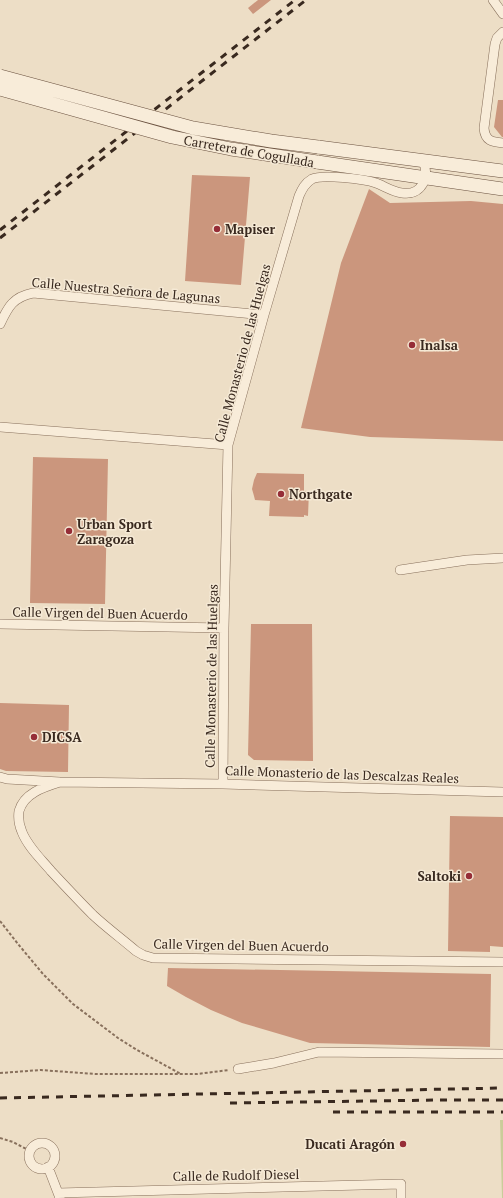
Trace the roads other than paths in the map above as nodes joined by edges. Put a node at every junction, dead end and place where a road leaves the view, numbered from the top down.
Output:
1 (493, 0) edge
2 (503, 14) edge
3 (503, 32) edge
4 (0, 76) edge
5 (0, 89) edge
6 (503, 143) edge
7 (422, 160) junction
8 (503, 172) edge
9 (426, 179) junction
10 (503, 189) edge
11 (264, 314) junction
12 (0, 324) edge
13 (0, 427) edge
14 (228, 445) junction
15 (503, 558) edge
16 (400, 570) dead end
17 (0, 624) edge
18 (224, 628) junction
19 (0, 777) edge
20 (60, 782) junction
21 (223, 784) junction
22 (503, 792) edge
23 (503, 962) edge
24 (503, 1054) edge
25 (238, 1069) road end
26 (48, 1167) junction
27 (59, 1195) edge
28 (401, 1198) edge

1 - 2 street
3 - 6 street
4 - 7 street, Carretera de Cogullada, bridge
5 - 9 street, Carretera de Cogullada, bridge
7 - 8 street, Carretera de Cogullada
7 - 9 street
9 - 10 street, Carretera de Cogullada
9 - 11 street, Calle Monasterio de las Huelgas
11 - 12 street, Calle Nuestra Señora de Lagunas
11 - 14 street, Calle Monasterio de las Huelgas
13 - 14 street
14 - 18 street, Calle Monasterio de las Huelgas
15 - 16 street
17 - 18 street, Calle Virgen del Buen Acuerdo
18 - 21 street, Calle Monasterio de las Huelgas
19 - 20 street
20 - 21 street, Calle Monasterio de las Descalzas Reales
20 - 23 street, Calle Virgen del Buen Acuerdo
21 - 22 street, Calle Monasterio de las Descalzas Reales
24 - 25 street
26 - 26 street
26 - 27 street
27 - 28 street, Calle de Rudolf Diesel

